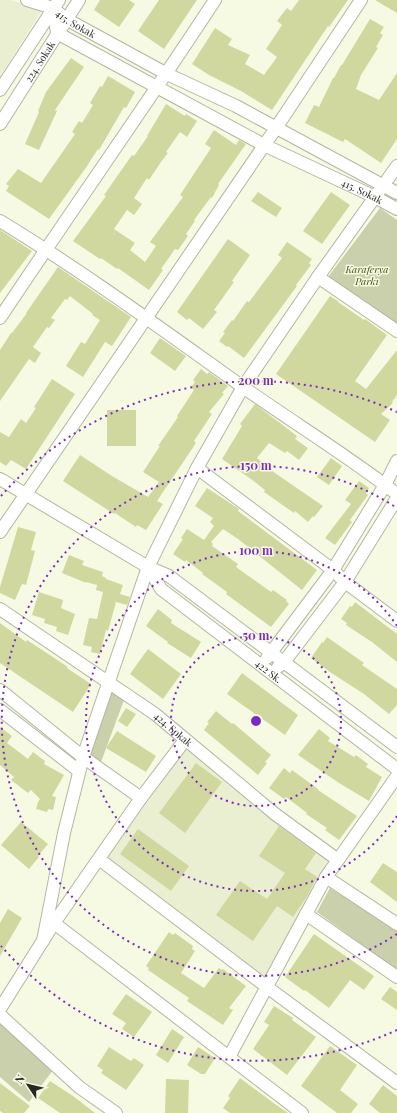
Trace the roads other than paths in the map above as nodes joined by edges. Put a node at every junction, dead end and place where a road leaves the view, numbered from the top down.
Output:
1 (27, 0) edge
2 (79, 0) edge
3 (215, 0) edge
4 (361, 0) edge
5 (56, 4) edge
6 (66, 19) junction
7 (57, 33) junction
8 (167, 74) junction
9 (158, 87) junction
10 (0, 90) edge
11 (0, 124) edge
12 (276, 128) junction
13 (264, 145) junction
14 (397, 166) edge
15 (383, 185) junction
16 (397, 193) edge
17 (375, 197) junction
18 (397, 209) edge
19 (0, 221) edge
20 (46, 249) junction
21 (318, 277) junction
22 (0, 318) edge
23 (147, 318) junction
24 (397, 331) edge
25 (243, 387) junction
26 (397, 461) edge
27 (196, 468) junction
28 (0, 479) edge
29 (385, 485) junction
30 (397, 494) edge
31 (26, 495) junction
32 (397, 498) edge
33 (0, 532) edge
34 (148, 567) junction
35 (333, 570) junction
36 (345, 582) junction
37 (0, 609) edge
38 (397, 621) edge
39 (272, 653) junction
40 (284, 662) junction
41 (260, 665) junction
42 (272, 673) junction
43 (108, 682) junction
44 (0, 690) edge
45 (0, 710) edge
46 (185, 740) junction
47 (397, 747) edge
48 (82, 757) junction
49 (397, 769) edge
50 (79, 771) junction
51 (397, 776) edge
52 (141, 798) junction
53 (99, 859) junction
54 (338, 860) junction
55 (326, 877) junction
56 (306, 914) junction
57 (54, 923) junction
58 (397, 924) edge
59 (43, 941) junction
60 (397, 977) edge
61 (267, 987) junction
62 (0, 1009) edge
63 (0, 1014) edge
64 (230, 1058) junction
65 (397, 1083) edge
66 (116, 1113) edge
67 (302, 1113) edge

1 - 5 street
2 - 6 street, 224. Sokak
3 - 8 street
4 - 12 street
5 - 6 street, 415. Sokak
5 - 7 street, 415. Sokak
5 - 10 street, 224. Sokak
6 - 7 street, 224. Sokak
6 - 8 street, 415. Sokak
7 - 9 street, 415. Sokak
7 - 11 street, 224. Sokak
8 - 9 street
8 - 12 street, 415. Sokak
9 - 13 street, 415. Sokak
9 - 20 street
12 - 13 street
12 - 15 street, 415. Sokak
13 - 17 street, 415. Sokak
13 - 23 street
14 - 15 street
15 - 16 street, 415. Sokak
15 - 17 street
17 - 18 street, 415. Sokak
17 - 21 street
19 - 20 street
20 - 22 street
20 - 23 street
21 - 24 street
21 - 25 street
23 - 25 street
23 - 31 street
25 - 27 street
25 - 29 street
26 - 29 street
27 - 34 street
27 - 35 street
28 - 31 street, 422 Sk.
29 - 30 street
29 - 35 street
31 - 33 street
31 - 34 street, 422 Sk.
32 - 36 street
34 - 39 street, 422 Sk.
34 - 41 street, 422 Sk.
34 - 43 street
35 - 36 street
35 - 39 street
36 - 38 street
36 - 40 street
37 - 43 street, 424. Sokak
39 - 40 street, 422 Sk.
39 - 41 street
40 - 42 street
40 - 47 street, 422 Sk.
41 - 42 street, 422 Sk.
42 - 49 street, 422 Sk.
43 - 46 street, 424. Sokak
43 - 48 street
44 - 48 street
45 - 50 street
46 - 52 street
46 - 54 street, 424. Sokak
48 - 50 street
48 - 52 street
50 - 59 street
51 - 54 street
52 - 53 street
53 - 57 street
53 - 61 street
54 - 55 street
55 - 56 street
55 - 58 street
56 - 60 street
56 - 61 street
57 - 59 street
57 - 64 street
59 - 62 street
61 - 64 street
61 - 65 street
63 - 66 street
64 - 67 street

